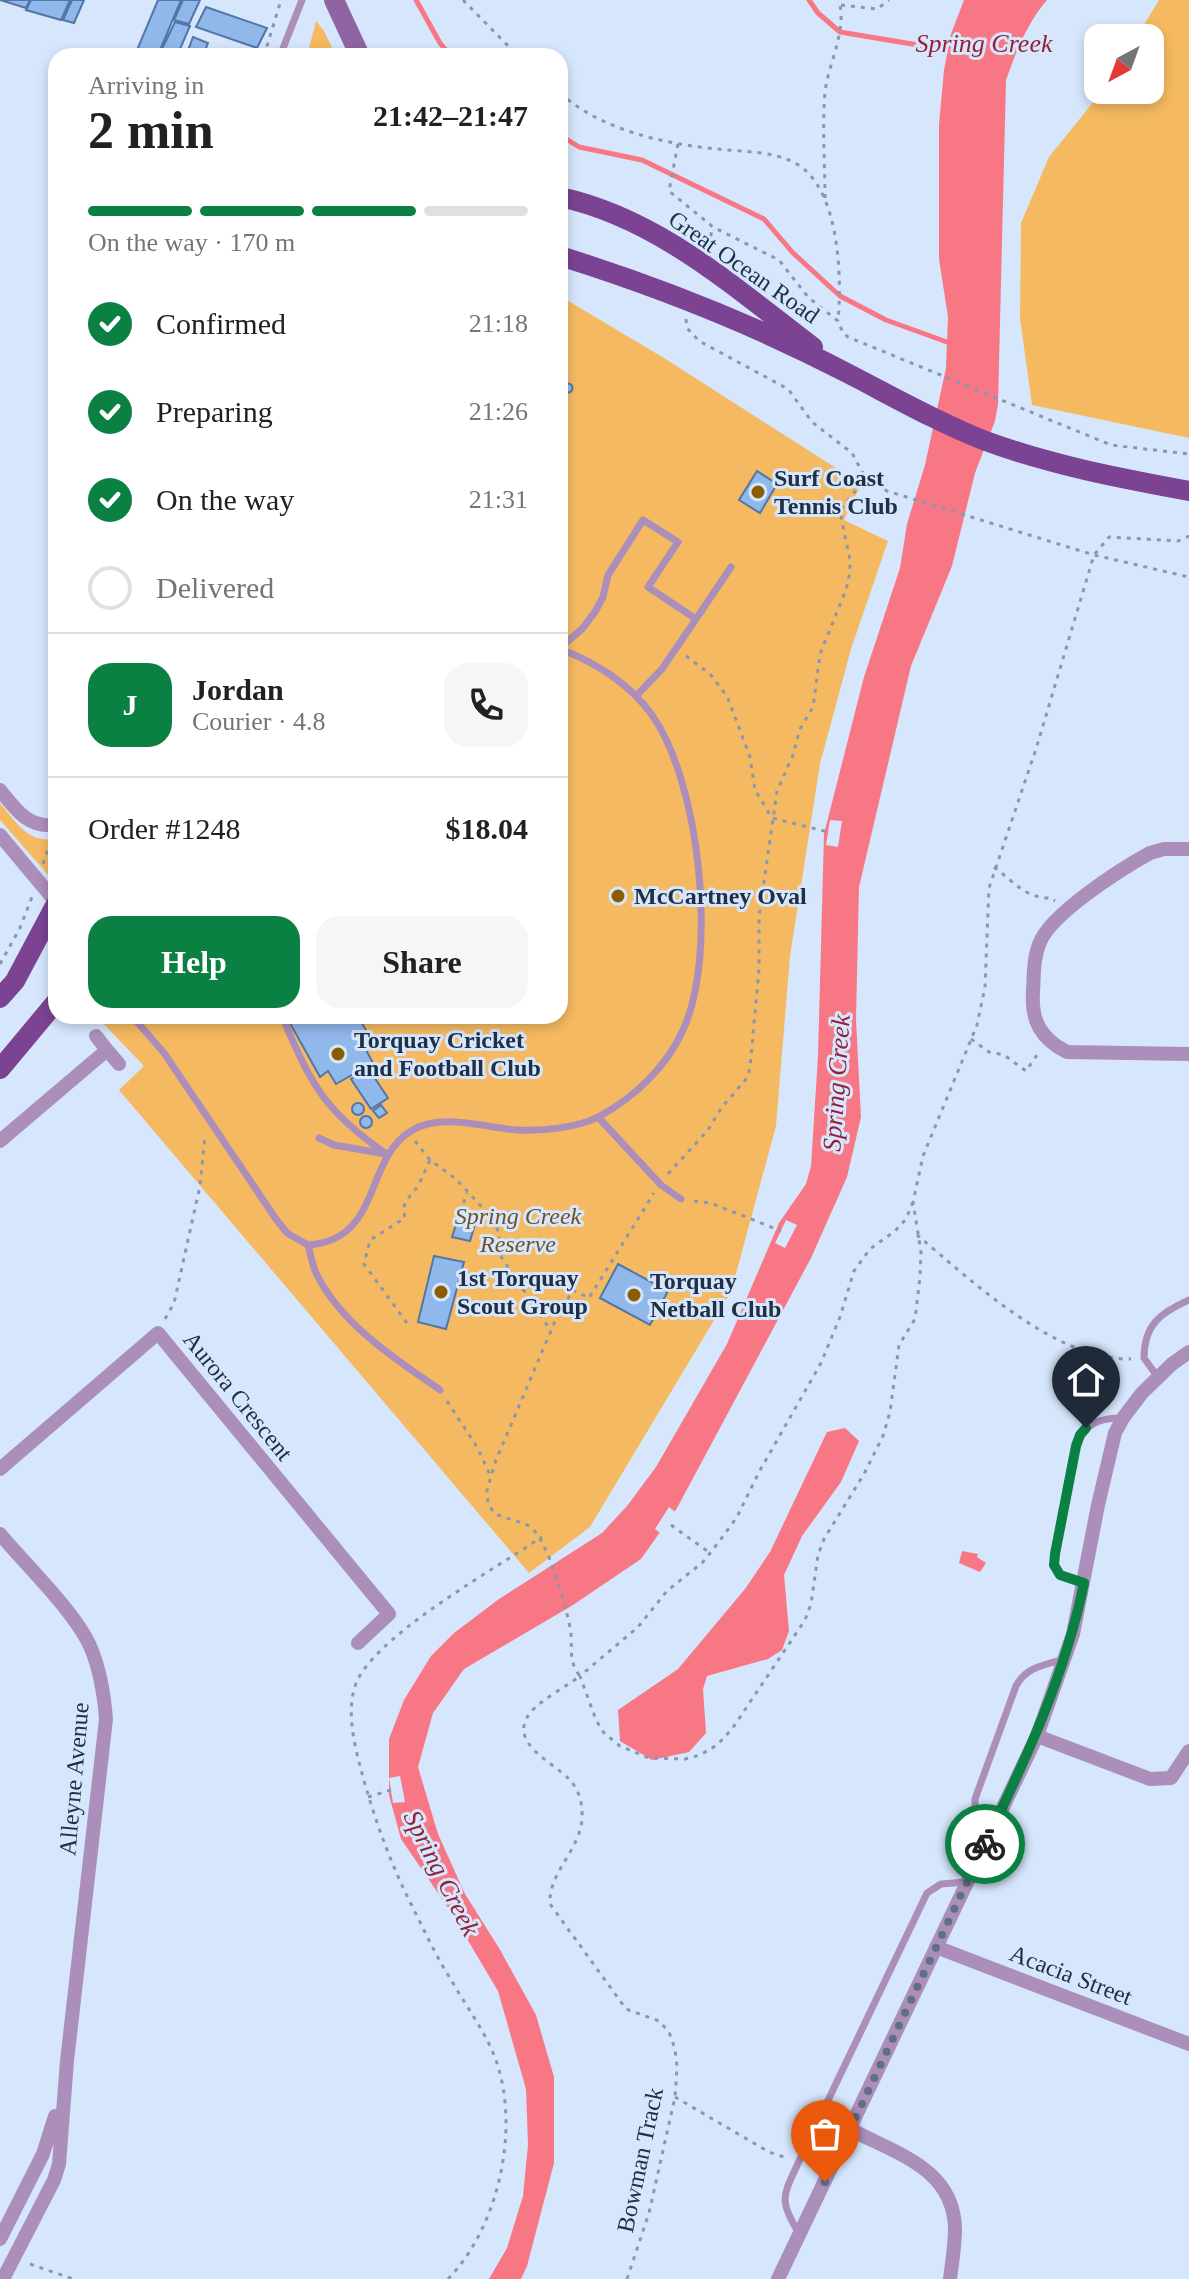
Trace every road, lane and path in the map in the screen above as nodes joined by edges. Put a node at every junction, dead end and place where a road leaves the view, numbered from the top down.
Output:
1 (281, 0) edge
2 (302, 0) edge
3 (334, 0) edge
4 (463, 0) edge
5 (889, 0) edge
6 (840, 3) edge
7 (266, 48) edge
8 (283, 48) edge
9 (356, 48) edge
10 (510, 48) edge
11 (568, 99) edge
12 (678, 144) junction
13 (568, 199) edge
14 (825, 202) junction
15 (713, 227) junction
16 (707, 250) dead end
17 (568, 259) edge
18 (691, 301) junction
19 (838, 321) junction
20 (848, 373) junction
21 (1189, 454) edge
22 (862, 472) junction
23 (1189, 491) edge
24 (1189, 536) edge
25 (1094, 555) junction
26 (731, 567) dead end
27 (1189, 577) edge
28 (696, 619) junction
29 (568, 642) edge
30 (568, 653) edge
31 (686, 656) dead end
32 (636, 696) junction
33 (0, 790) edge
34 (772, 818) junction
35 (48, 826) edge
36 (828, 832) dead end
37 (0, 835) edge
38 (1189, 849) edge
39 (994, 867) junction
40 (48, 893) edge
41 (1066, 910) junction
42 (48, 918) edge
43 (0, 998) edge
44 (48, 1012) edge
45 (140, 1024) edge
46 (286, 1024) edge
47 (96, 1036) dead end
48 (971, 1039) junction
49 (1047, 1039) junction
50 (107, 1050) junction
51 (1189, 1054) edge
52 (119, 1064) dead end
53 (0, 1069) edge
54 (207, 1117) junction
55 (598, 1117) junction
56 (408, 1133) junction
57 (319, 1138) dead end
58 (0, 1141) edge
59 (388, 1155) junction
60 (430, 1160) junction
61 (661, 1185) junction
62 (467, 1193) junction
63 (681, 1199) joint
64 (913, 1202) junction
65 (457, 1222) dead end
66 (781, 1231) dead end
67 (917, 1235) junction
68 (308, 1245) junction
69 (1189, 1300) edge
70 (407, 1323) dead end
71 (551, 1331) junction
72 (158, 1333) junction
73 (1189, 1352) edge
74 (1144, 1358) junction
75 (1157, 1376) junction
76 (440, 1390) joint
77 (1123, 1418) junction
78 (0, 1469) edge
79 (491, 1477) junction
80 (671, 1525) dead end
81 (0, 1534) edge
82 (542, 1537) junction
83 (710, 1553) junction
84 (1084, 1583) junction
85 (358, 1643) dead end
86 (1064, 1659) junction
87 (580, 1676) junction
88 (1037, 1736) junction
89 (1189, 1751) edge
90 (391, 1790) dead end
91 (368, 1797) junction
92 (991, 1830) junction
93 (966, 1882) junction
94 (936, 1947) junction
95 (1189, 2044) edge
96 (67, 2061) junction
97 (675, 2097) junction
98 (850, 2129) junction
99 (800, 2159) junction
100 (800, 2235) junction
101 (0, 2239) edge
102 (13, 2260) junction
103 (3, 2279) edge
104 (73, 2279) edge
105 (448, 2279) edge
106 (627, 2279) edge
107 (778, 2279) edge
108 (950, 2279) edge

1 - 7 path
2 - 8 lane
3 - 9 street
4 - 10 path
5 - 6 path
6 - 14 path
11 - 12 path
12 - 14 path
12 - 15 path
13 - 20 main road, Great Ocean Road
14 - 19 path
15 - 16 path
15 - 19 path
17 - 18 main road, Great Ocean Road
18 - 20 main road, Great Ocean Road
18 - 22 path
19 - 21 path
20 - 23 main road, Great Ocean Road
22 - 25 path
22 - 34 path
24 - 25 path
25 - 27 path
25 - 39 path
26 - 28 lane
28 - 29 lane
28 - 32 lane
30 - 32 lane
31 - 34 path
32 - 55 lane
33 - 35 street
34 - 36 path
34 - 61 path
37 - 40 street
38 - 41 street
39 - 41 path
39 - 48 path
41 - 49 street
42 - 43 main road
44 - 53 main road
45 - 54 lane
46 - 59 lane
47 - 50 street
48 - 49 path
48 - 64 path
49 - 51 street
50 - 52 street
50 - 58 street
54 - 68 lane
54 - 72 path
55 - 56 lane
55 - 61 lane
56 - 59 lane
56 - 60 path
57 - 59 lane
59 - 68 lane
60 - 62 path
60 - 70 path
61 - 63 lane
61 - 71 path
62 - 65 path
62 - 71 path
63 - 66 path
64 - 67 path
64 - 83 path, Bowman Track
67 - 74 path
67 - 87 path
68 - 76 lane
69 - 74 lane
71 - 79 path
72 - 78 street, Aurora Crescent
72 - 85 street, Aurora Crescent
73 - 75 street
74 - 75 lane
75 - 77 street
76 - 79 path
77 - 84 street
77 - 84 lane
79 - 82 path
80 - 83 path
81 - 96 street, Alleyne Avenue
82 - 87 path
82 - 91 path
83 - 87 path, Bowman Track
84 - 86 street
86 - 88 street
86 - 92 lane
87 - 97 path, Bowman Track
88 - 89 street
88 - 92 street
90 - 91 path
91 - 105 path
92 - 93 street
93 - 94 street
93 - 99 lane
94 - 95 street, Acacia Street
94 - 98 street
96 - 101 street, Alleyne Avenue
96 - 102 street, Alleyne Avenue
97 - 99 path
97 - 106 path, Bowman Track
98 - 100 street
98 - 108 street
99 - 100 lane
100 - 107 street
102 - 103 street, Alleyne Avenue
102 - 104 path

